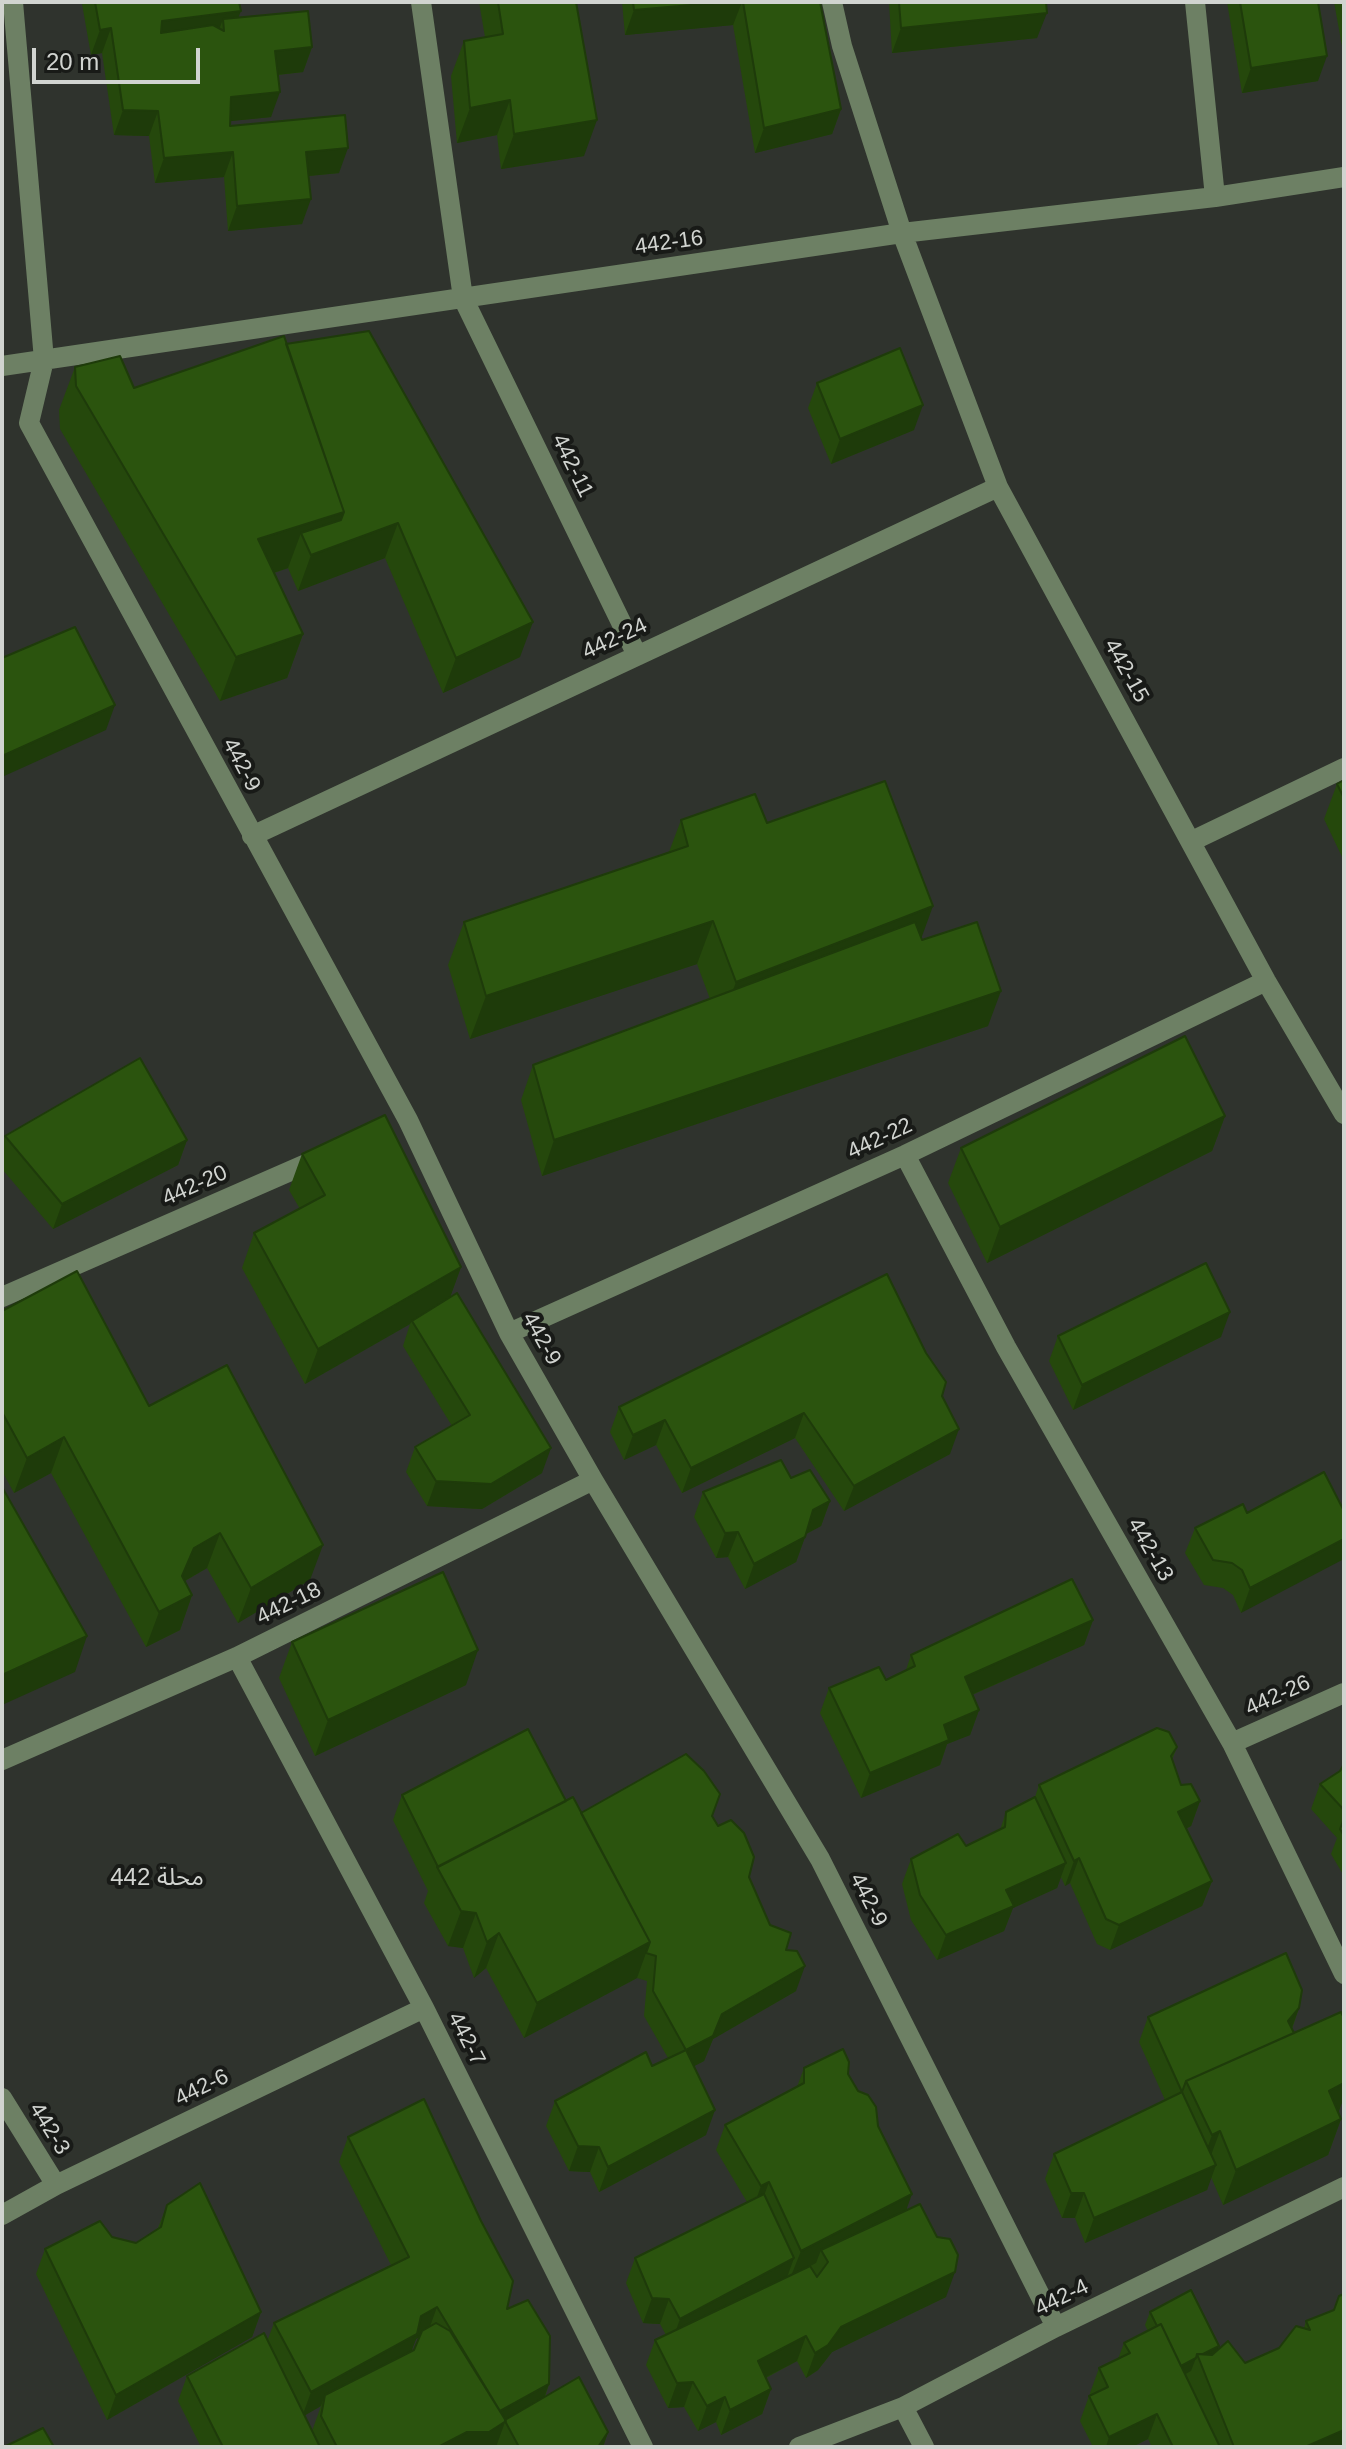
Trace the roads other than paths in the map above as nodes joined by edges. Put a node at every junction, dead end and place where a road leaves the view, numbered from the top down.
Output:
1 (13, 2) edge
2 (421, 2) edge
3 (832, 2) edge
4 (1195, 2) edge
5 (1344, 177) edge
6 (1215, 197) junction
7 (902, 233) junction
8 (463, 298) junction
9 (44, 360) junction
10 (2, 366) edge
11 (998, 487) junction
12 (637, 655) junction
13 (1344, 768) edge
14 (252, 836) junction
15 (1192, 841) junction
16 (1266, 981) junction
17 (1344, 1114) edge
18 (337, 1151) edge
19 (905, 1155) junction
20 (4, 1290) edge
21 (509, 1333) junction
22 (593, 1480) junction
23 (237, 1657) junction
24 (1344, 1693) edge
25 (1232, 1743) junction
26 (2, 1760) edge
27 (1344, 1974) edge
28 (424, 2008) junction
29 (2, 2098) edge
30 (56, 2185) junction
31 (1344, 2187) edge
32 (2, 2215) edge
33 (1056, 2327) junction
34 (903, 2407) junction
35 (643, 2447) edge
36 (799, 2447) edge
37 (924, 2447) edge

1 - 9 street, 442-9
2 - 8 street, 442-11
3 - 7 street, 442-15
4 - 6 street
5 - 6 street, 442-16
6 - 7 street, 442-16
7 - 8 street, 442-16
7 - 11 street, 442-15
8 - 9 street, 442-16
8 - 12 street, 442-11
9 - 10 street, 442-16
9 - 14 street, 442-9
11 - 12 street, 442-24
11 - 15 street, 442-15
12 - 14 street, 442-24
13 - 15 street
14 - 21 street, 442-9
15 - 16 street, 442-15
16 - 17 street, 442-15
16 - 19 street, 442-22
18 - 20 street, 442-20
19 - 21 street, 442-22
19 - 25 street, 442-13
21 - 22 street, 442-9
22 - 23 street, 442-18
22 - 33 street, 442-9
23 - 26 street, 442-18
23 - 28 street, 442-7
24 - 25 street, 442-26
25 - 27 street, 442-13
28 - 30 street, 442-6
28 - 35 street, 442-7
29 - 30 street, 442-3
30 - 32 street, 442-6
31 - 33 street, 442-4
33 - 34 street, 442-4
34 - 36 street, 442-4
34 - 37 street

